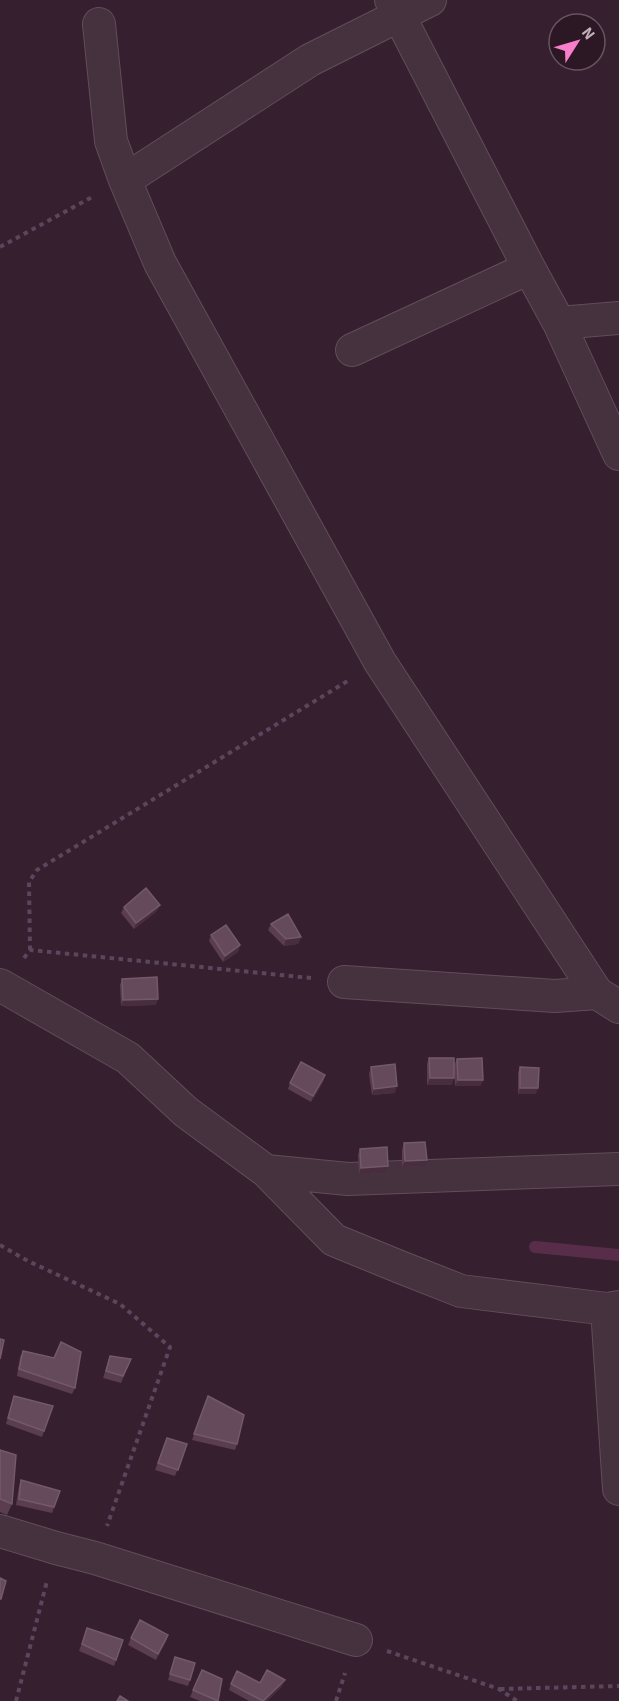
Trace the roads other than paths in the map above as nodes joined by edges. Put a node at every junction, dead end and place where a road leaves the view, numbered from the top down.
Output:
1 (430, 0) edge
2 (395, 8) edge
3 (99, 24) dead end
4 (125, 180) junction
5 (529, 268) junction
6 (619, 318) edge
7 (559, 323) junction
8 (352, 350) dead end
9 (619, 454) edge
10 (344, 982) road end
11 (1, 986) edge
12 (608, 1000) edge
13 (619, 1169) edge
14 (266, 1171) junction
15 (613, 1308) edge
16 (619, 1489) edge
17 (0, 1531) edge
18 (356, 1640) road end

1 - 2 street
2 - 4 street
2 - 5 street
3 - 4 street
4 - 12 street
5 - 7 street
5 - 8 street
6 - 7 street
7 - 9 street
10 - 12 street
11 - 14 street
13 - 14 street
14 - 15 street
15 - 16 street
17 - 18 street

